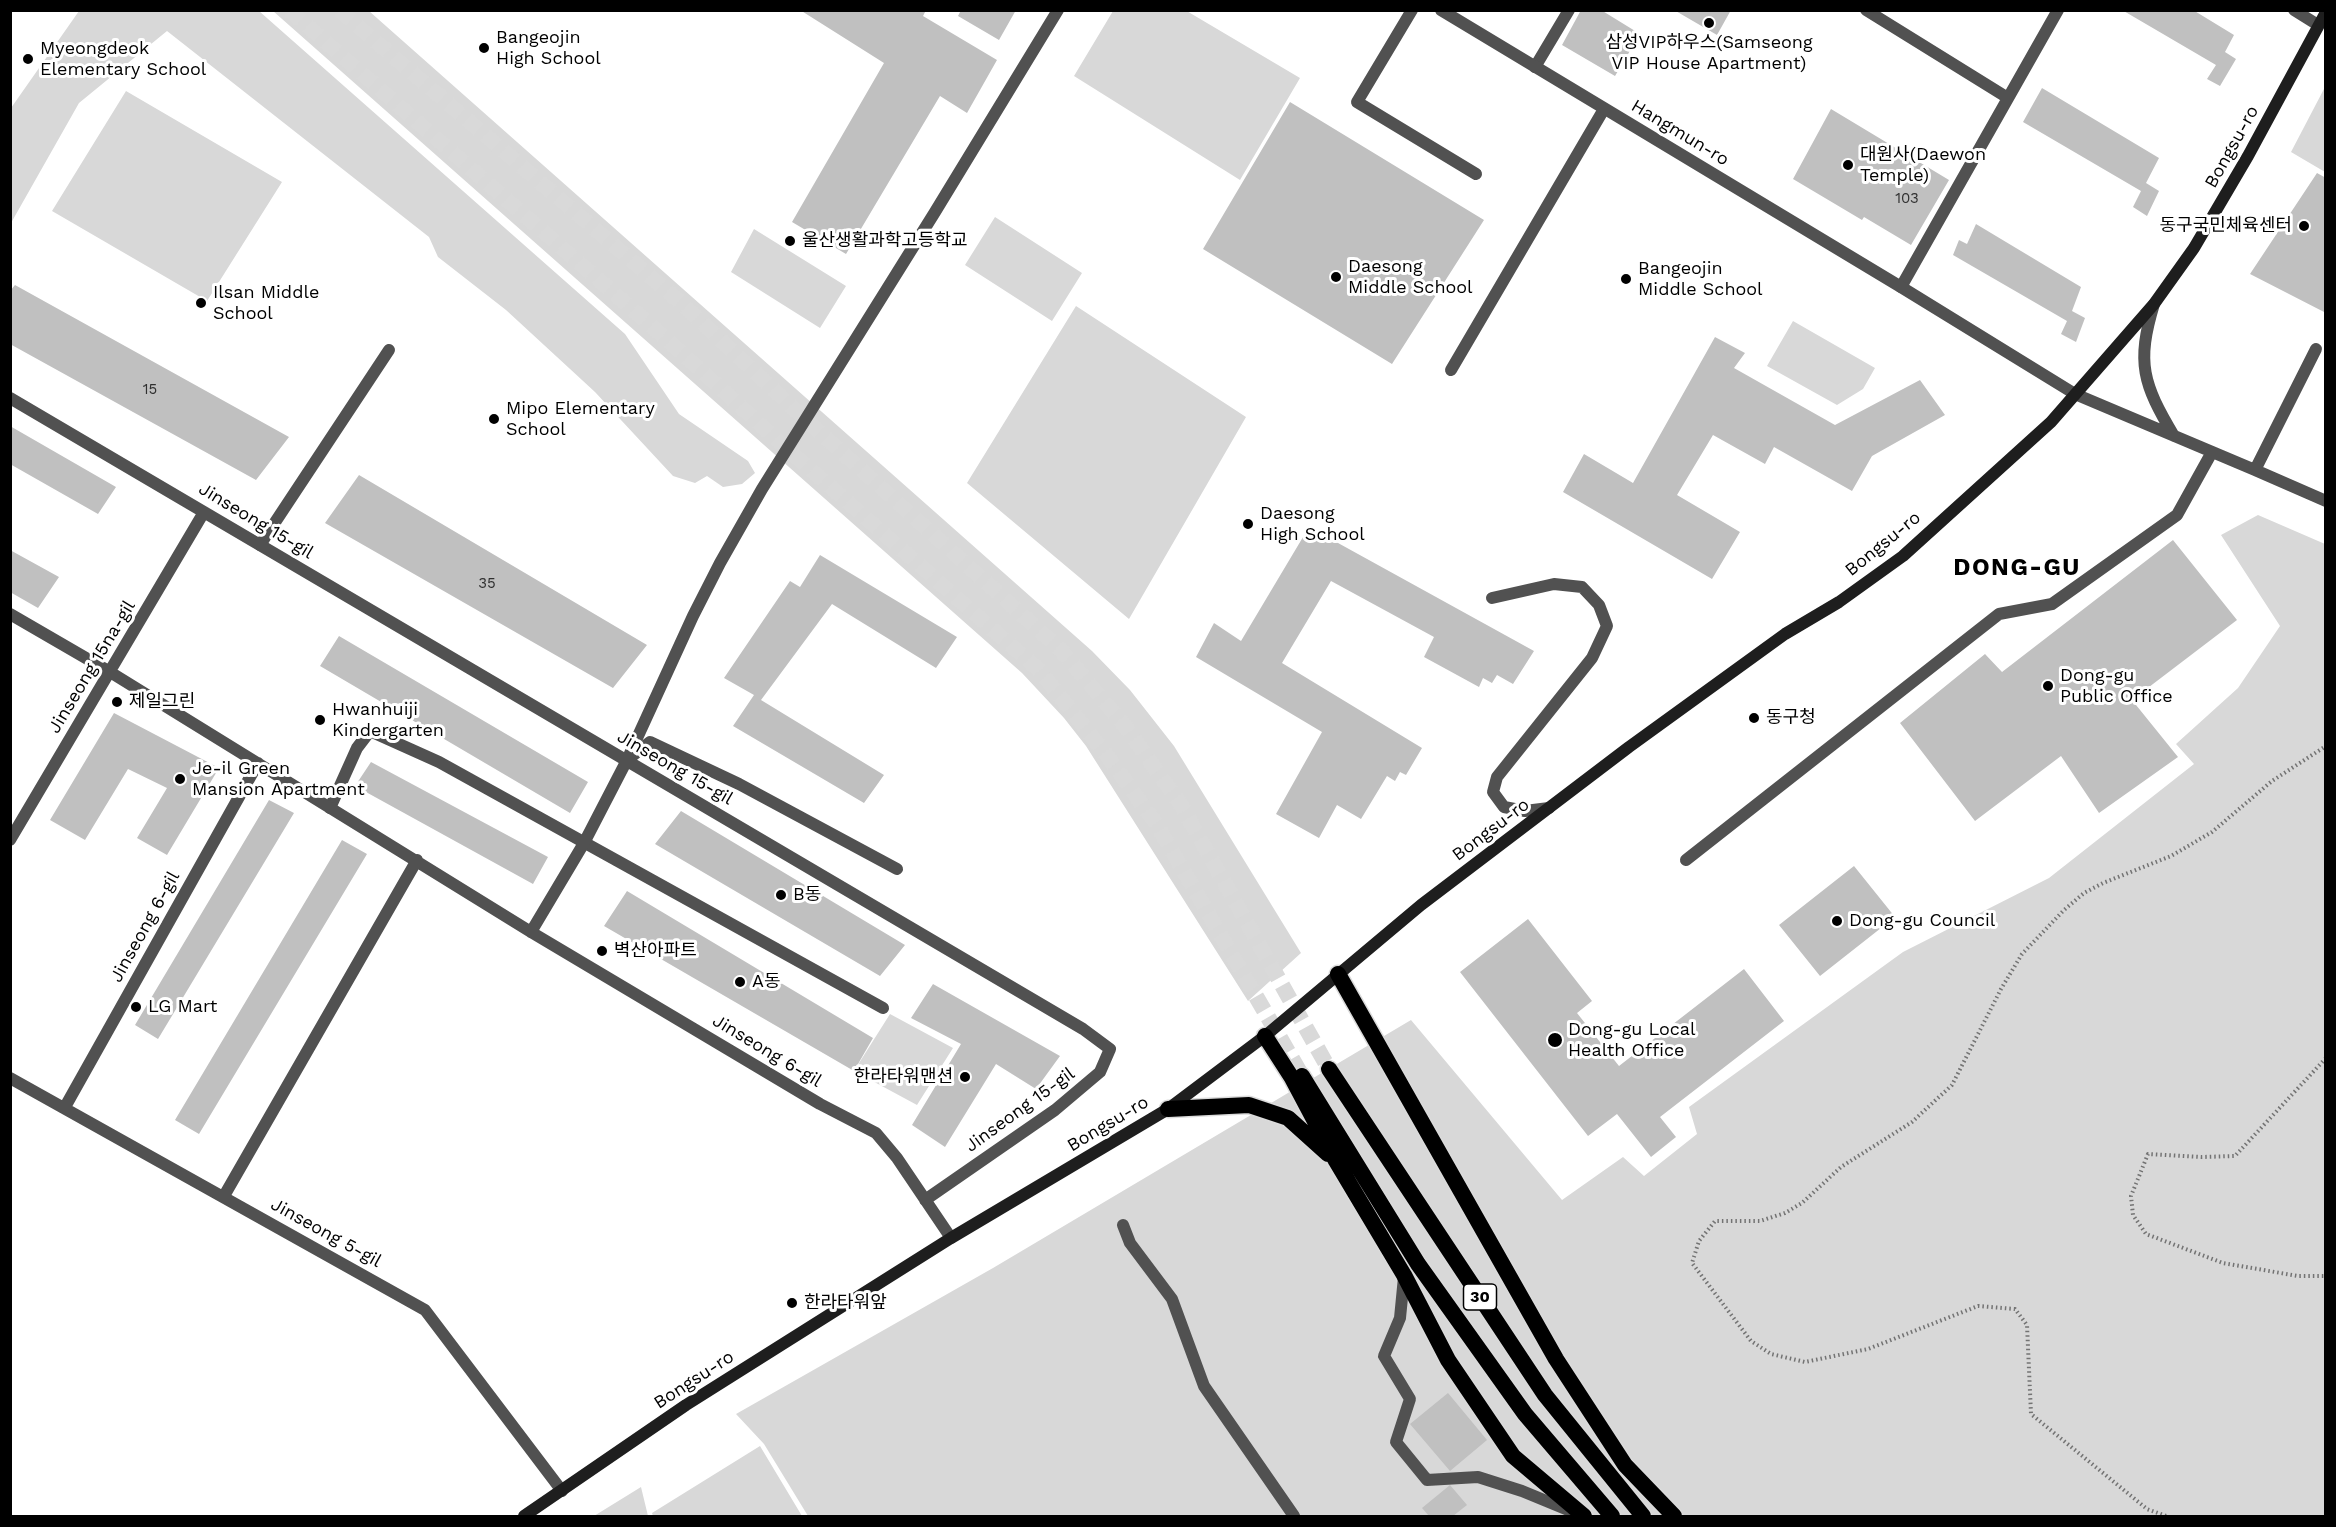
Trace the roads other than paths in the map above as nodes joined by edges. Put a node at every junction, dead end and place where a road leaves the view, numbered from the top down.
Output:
1 (1058, 10) edge
2 (1412, 10) edge
3 (1441, 10) edge
4 (1569, 10) edge
5 (1866, 10) edge
6 (2058, 10) edge
7 (2294, 10) edge
8 (2325, 12) edge
9 (2318, 25) junction
10 (1535, 67) junction
11 (2008, 99) junction
12 (1604, 109) junction
13 (1476, 174) dead end
14 (1901, 287) junction
15 (2154, 304) junction
16 (389, 350) dead end
17 (2316, 350) dead end
18 (1451, 370) dead end
19 (2075, 394) junction
20 (10, 398) edge
21 (2174, 436) junction
22 (2212, 452) junction
23 (2255, 470) junction
24 (2325, 501) edge
25 (204, 512) junction
26 (260, 545) junction
27 (1492, 598) dead end
28 (10, 614) edge
29 (110, 672) junction
30 (627, 760) junction
31 (258, 763) junction
32 (330, 808) junction
33 (1549, 808) junction
34 (10, 840) edge
35 (584, 843) junction
36 (417, 860) junction
37 (1686, 860) dead end
38 (897, 869) dead end
39 (531, 932) junction
40 (1338, 974) junction
41 (883, 1008) dead end
42 (1265, 1036) junction
43 (1329, 1069) tunnel mouth
44 (1302, 1076) tunnel mouth
45 (10, 1078) edge
46 (65, 1107) junction
47 (1168, 1109) junction
48 (1336, 1161) junction
49 (224, 1196) junction
50 (925, 1200) junction
51 (1123, 1225) dead end
52 (951, 1238) junction
53 (1404, 1275) junction
54 (562, 1491) junction
55 (524, 1516) edge
56 (1294, 1516) edge
57 (1584, 1516) edge
58 (1612, 1516) edge
59 (1643, 1516) edge
60 (1674, 1516) edge

1 - 30 street
2 - 13 street
3 - 10 street, Hangmun-ro
4 - 10 street
5 - 11 street
6 - 11 street
7 - 9 street
8 - 9 main road, Bongsu-ro
9 - 15 main road, Bongsu-ro
10 - 12 street, Hangmun-ro
11 - 14 street
12 - 14 street, Hangmun-ro
12 - 18 street
14 - 19 street, Hangmun-ro
15 - 19 main road, Bongsu-ro
15 - 21 street
16 - 26 street
17 - 23 street
19 - 21 street, Hangmun-ro
19 - 33 main road, Bongsu-ro
20 - 25 street, Jinseong 15-gil
21 - 22 street, Hangmun-ro
22 - 23 street, Hangmun-ro
22 - 37 street
23 - 24 street, Hangmun-ro
25 - 26 street, Jinseong 15-gil
25 - 29 street, Jinseong 15na-gil
26 - 30 street, Jinseong 15-gil
27 - 33 street
28 - 29 street, Jinseong 6-gil
29 - 31 street, Jinseong 6-gil
29 - 34 street, Jinseong 15na-gil
30 - 35 street
30 - 38 street
30 - 50 street, Jinseong 15-gil
31 - 32 street, Jinseong 6-gil
31 - 46 street, Jinseong 6-gil
32 - 35 street
32 - 36 street, Jinseong 6-gil
33 - 40 main road, Bongsu-ro
35 - 39 street
35 - 41 street
36 - 39 street, Jinseong 6-gil
36 - 49 street
39 - 50 street, Jinseong 6-gil
40 - 42 main road, Bongsu-ro
40 - 60 highway
42 - 47 main road, Bongsu-ro
42 - 48 highway
43 - 59 highway, 30
44 - 58 highway, 30
45 - 46 street, Jinseong 5-gil
46 - 49 street, Jinseong 5-gil
47 - 48 highway
47 - 52 main road, Bongsu-ro
48 - 53 highway
49 - 54 street, Jinseong 5-gil
50 - 52 street, Jinseong 6-gil
51 - 56 street
52 - 54 main road, Bongsu-ro
53 - 57 highway
53 - 57 street
54 - 55 main road, Bongsu-ro

